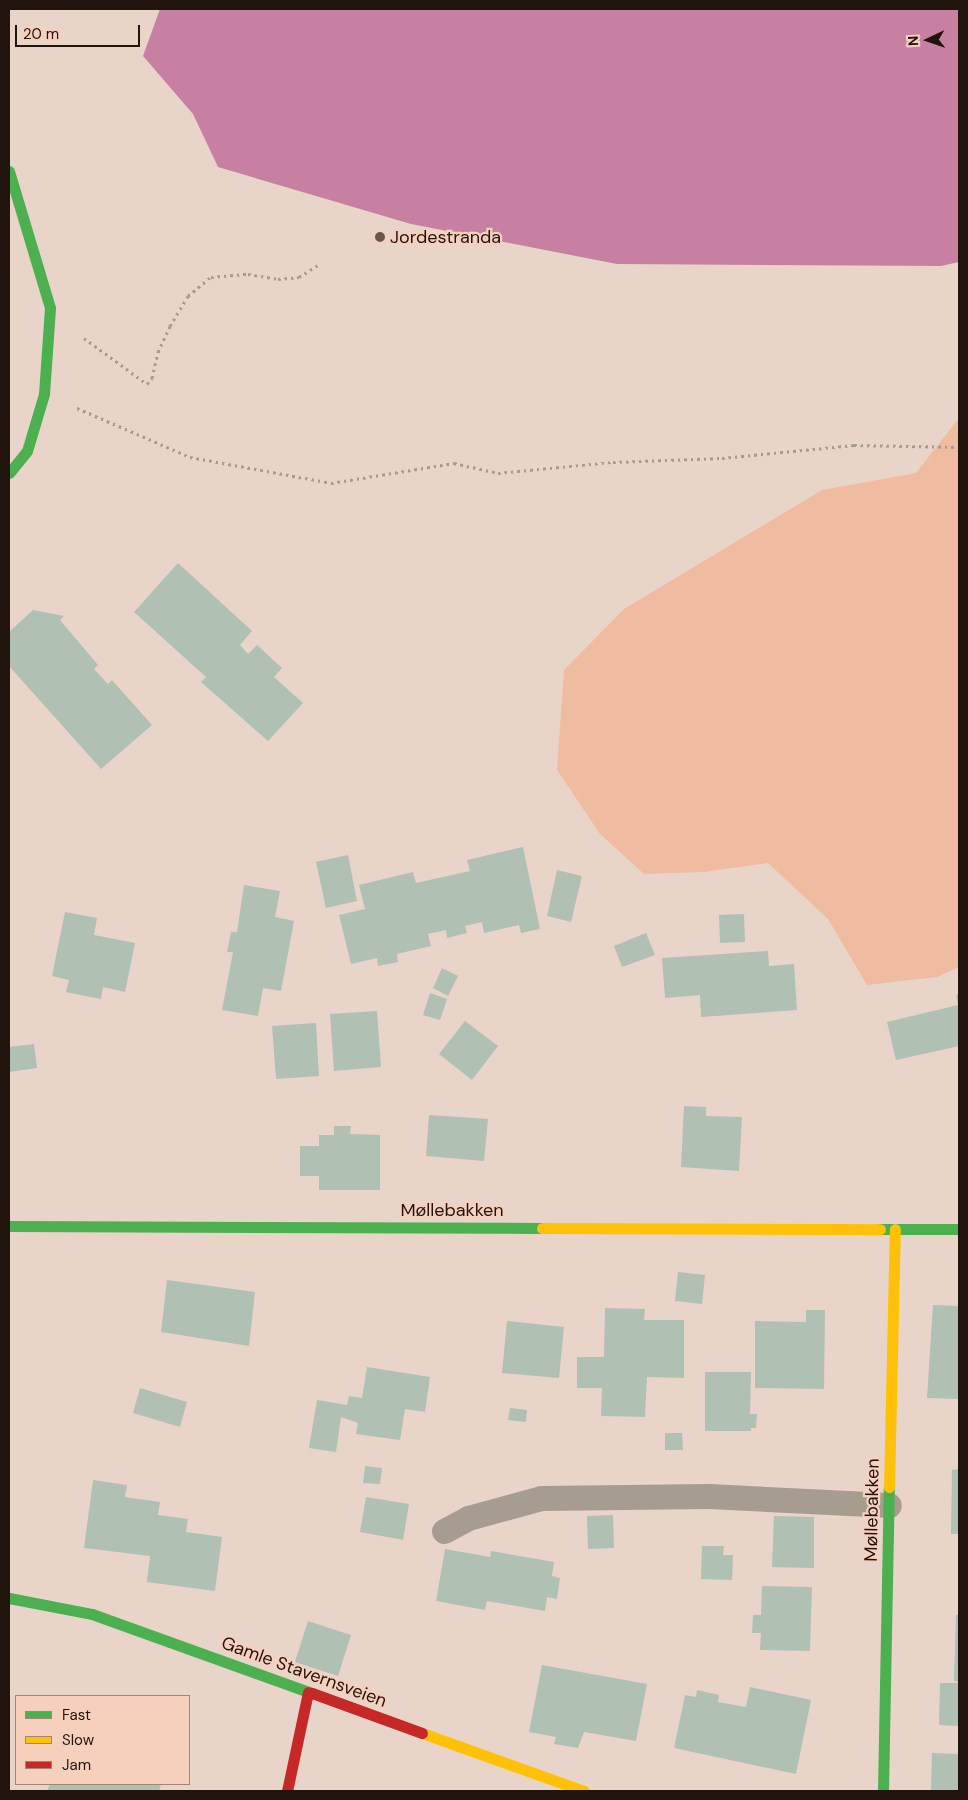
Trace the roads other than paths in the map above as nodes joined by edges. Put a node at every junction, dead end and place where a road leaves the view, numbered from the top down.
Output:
1 (9, 171) edge
2 (9, 473) edge
3 (9, 1226) edge
4 (895, 1228) junction
5 (959, 1229) edge
6 (889, 1505) junction
7 (444, 1531) dead end
8 (9, 1598) edge
9 (308, 1692) junction
10 (287, 1791) edge
11 (584, 1791) edge
12 (883, 1791) edge

1 - 2 street
3 - 4 street, Møllebakken
4 - 5 street, Møllebakken
4 - 6 street, Møllebakken
6 - 7 lane
6 - 12 street, Møllebakken
8 - 9 street, Gamle Stavernsveien
9 - 10 street
9 - 11 street, Gamle Stavernsveien

